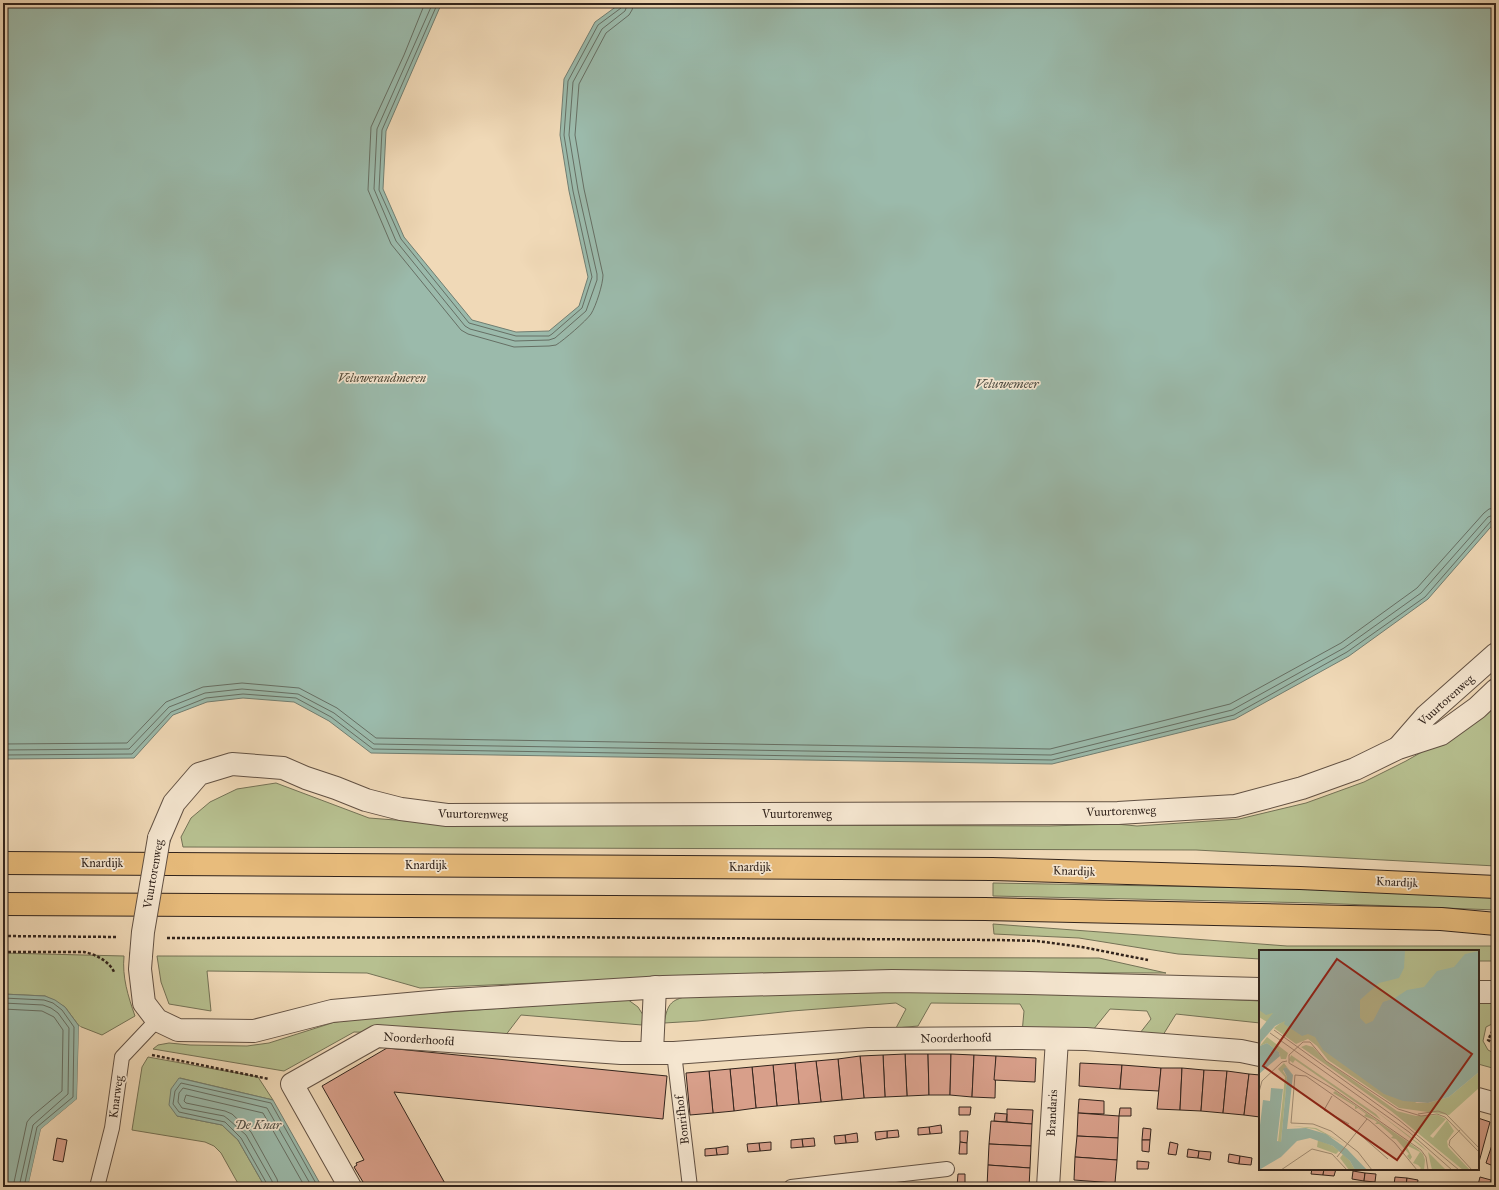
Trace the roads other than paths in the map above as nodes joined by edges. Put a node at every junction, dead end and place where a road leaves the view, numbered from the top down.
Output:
1 (1496, 654) edge
2 (1496, 690) edge
3 (1398, 748) junction
4 (3, 863) edge
5 (1496, 887) edge
6 (3, 904) edge
7 (1496, 924) edge
8 (655, 987) junction
9 (1259, 989) edge
10 (1479, 992) edge
11 (1496, 992) edge
12 (157, 1020) junction
13 (1057, 1039) junction
14 (652, 1052) junction
15 (674, 1053) junction
16 (1259, 1054) edge
17 (1479, 1099) edge
18 (1496, 1104) edge
19 (947, 1169) dead end
20 (97, 1187) edge
21 (350, 1187) edge
22 (690, 1187) edge
23 (791, 1187) edge
24 (1048, 1187) edge

1 - 3 street, Vuurtorenweg
2 - 3 street, Vuurtorenweg
3 - 12 street, Vuurtorenweg, bridge
4 - 5 main road, Knardijk
6 - 7 main road
8 - 9 street, Vuurtorenweg
8 - 12 street, Vuurtorenweg
8 - 14 street
10 - 11 street
12 - 20 lane, Knarweg
13 - 15 street, Noorderhoofd
13 - 16 street, Noorderhoofd
13 - 24 street, Brandaris
14 - 15 street, Noorderhoofd
14 - 21 street, Noorderhoofd
15 - 22 lane, Bonrifhof
17 - 18 street
19 - 23 lane

